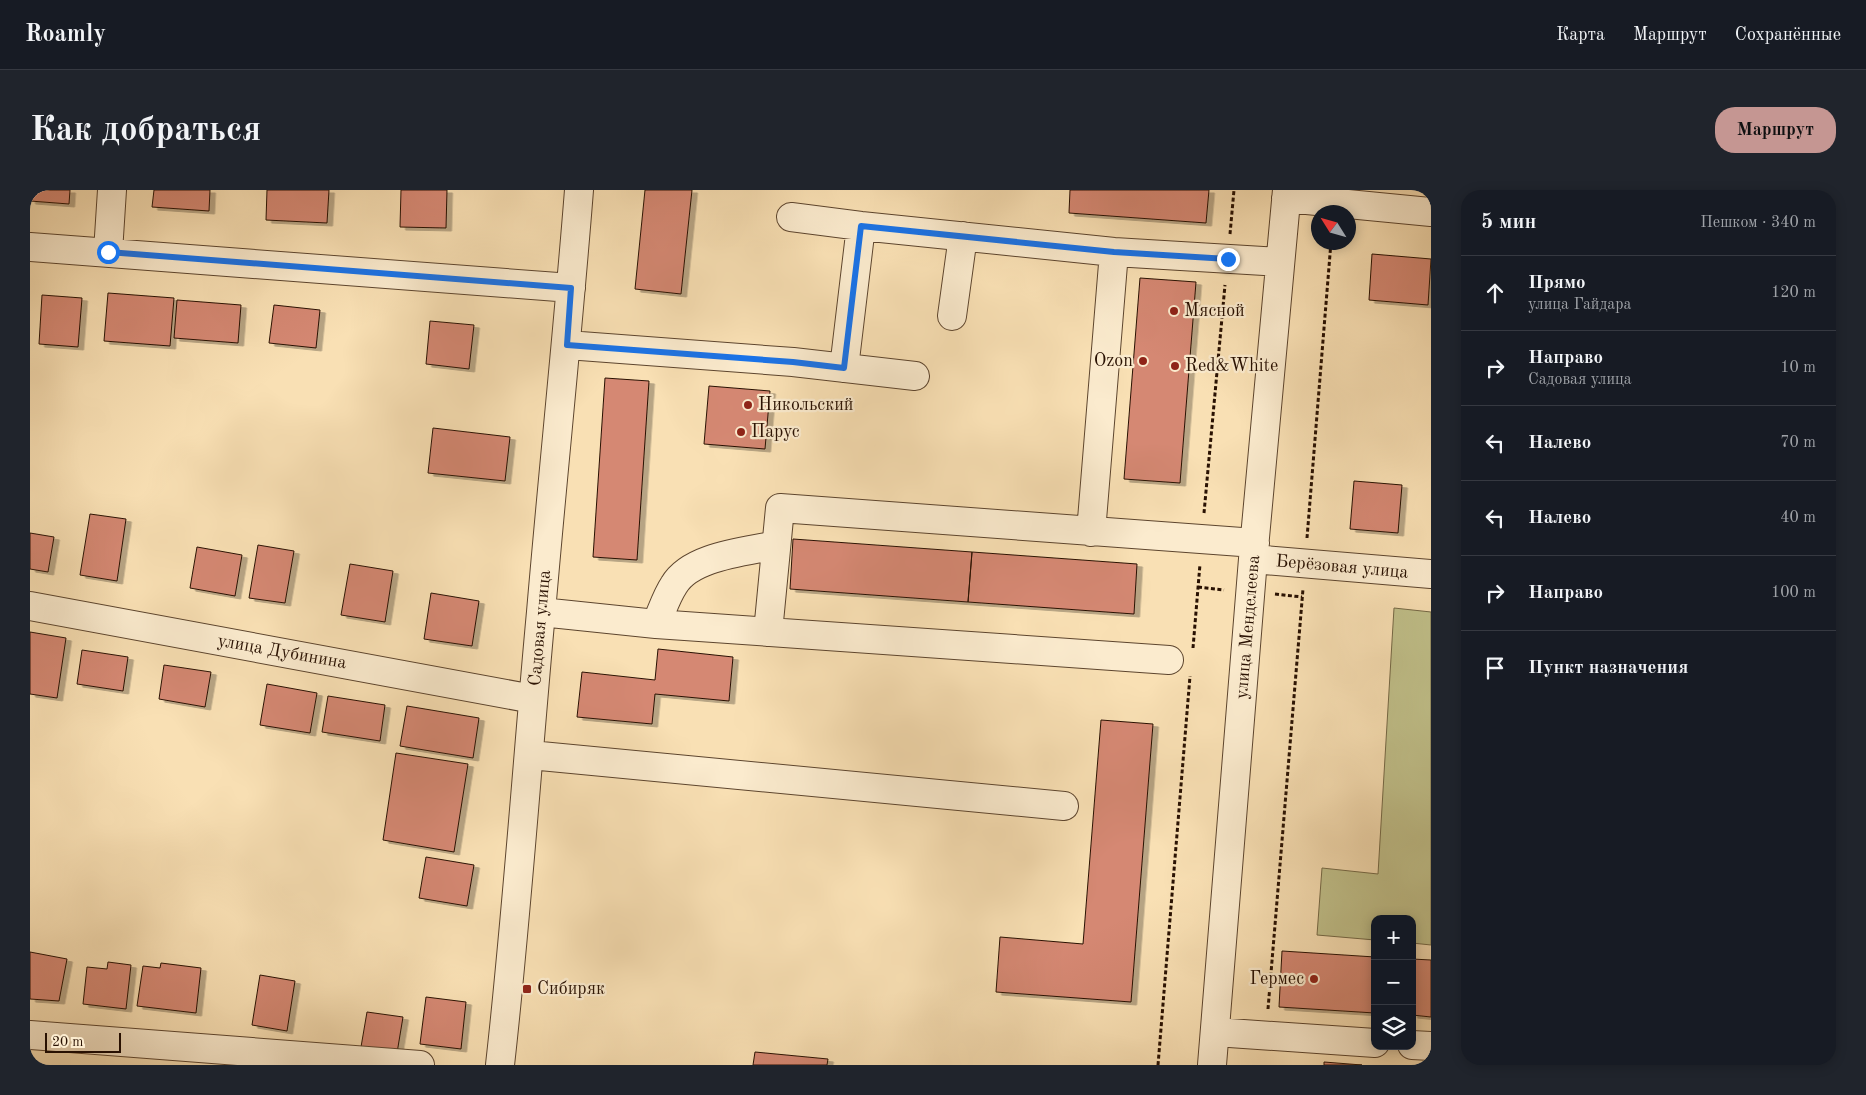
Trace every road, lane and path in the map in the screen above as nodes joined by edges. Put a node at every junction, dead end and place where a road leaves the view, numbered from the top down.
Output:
1 (112, 190) edge
2 (579, 190) edge
3 (1234, 190) edge
4 (1286, 194) edge
5 (1431, 212) edge
6 (792, 217) dead end
7 (861, 226) junction
8 (963, 236) junction
9 (30, 247) edge
10 (1330, 250) edge
11 (108, 252) junction
12 (1114, 252) junction
13 (1228, 259) junction
14 (1280, 262) junction
15 (571, 288) junction
16 (952, 316) dead end
17 (567, 345) junction
18 (844, 368) junction
19 (915, 376) dead end
20 (1091, 532) junction
21 (1202, 540) junction
22 (776, 545) junction
23 (1254, 551) junction
24 (1305, 564) junction
25 (1431, 574) edge
26 (30, 606) edge
27 (541, 612) junction
28 (656, 624) junction
29 (768, 632) junction
30 (1184, 661) junction
31 (533, 699) junction
32 (530, 755) junction
33 (1064, 806) dead end
34 (1215, 1032) junction
35 (30, 1035) edge
36 (1266, 1036) junction
37 (1371, 1043) edge
38 (1416, 1045) edge
39 (1431, 1046) edge
40 (420, 1065) edge
41 (500, 1065) edge
42 (1158, 1065) edge
43 (1212, 1065) edge

1 - 11 street
2 - 15 street, Садовая улица
3 - 13 path
4 - 5 street
4 - 14 street, улица Менделеева
6 - 7 street
7 - 8 street
7 - 18 street
8 - 12 street
8 - 16 street
9 - 11 street
10 - 24 path
11 - 15 street
12 - 13 street
12 - 20 street
13 - 14 street
13 - 21 path
14 - 23 street, улица Менделеева
15 - 17 street, Садовая улица
17 - 18 street
17 - 27 street, Садовая улица
18 - 19 street
20 - 21 street, Берёзовая улица
20 - 22 street, Берёзовая улица
21 - 23 street, Берёзовая улица
21 - 30 path
22 - 28 street
22 - 29 street
23 - 24 street, Берёзовая улица
23 - 34 street, улица Менделеева
24 - 25 street, Берёзовая улица
24 - 36 path
26 - 31 street, улица Дубинина
27 - 28 street
27 - 31 street, Садовая улица
28 - 29 street
29 - 30 street
30 - 42 path
31 - 32 street, Садовая улица
32 - 33 street
32 - 41 street, Садовая улица
34 - 36 street
34 - 43 street, улица Менделеева
35 - 40 street
36 - 37 street
38 - 39 street

